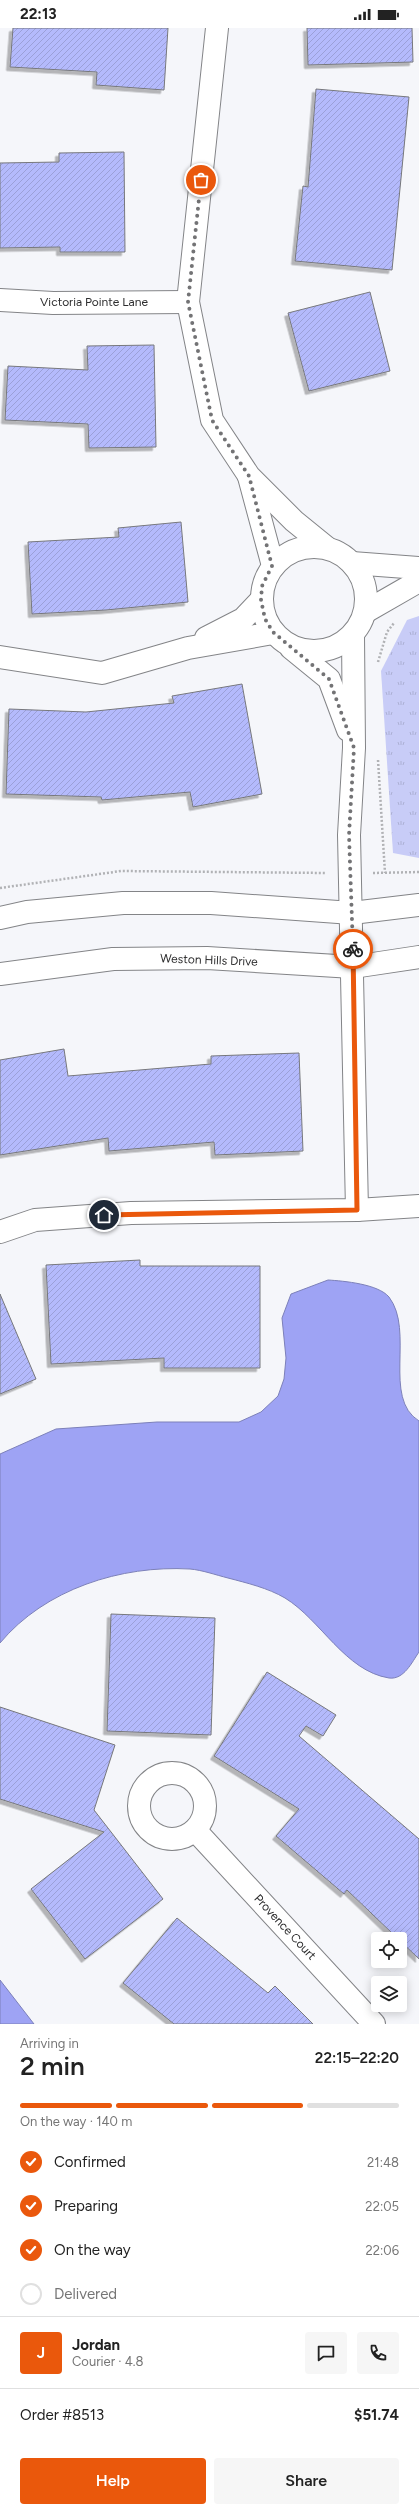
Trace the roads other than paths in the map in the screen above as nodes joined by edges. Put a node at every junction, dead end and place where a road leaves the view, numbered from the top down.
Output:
1 (217, 28) edge
2 (0, 300) edge
3 (188, 302) junction
4 (249, 476) junction
5 (326, 547) junction
6 (352, 563) junction
7 (272, 566) junction
8 (419, 568) edge
9 (419, 581) edge
10 (261, 600) junction
11 (366, 612) junction
12 (353, 635) junction
13 (280, 639) junction
14 (188, 648) junction
15 (0, 657) edge
16 (354, 748) junction
17 (419, 905) edge
18 (352, 913) junction
19 (0, 918) edge
20 (419, 957) edge
21 (353, 967) junction
22 (0, 974) edge
23 (419, 1206) edge
24 (357, 1210) junction
25 (0, 1232) edge
26 (195, 1830) dead end
27 (374, 2024) edge

1 - 3 street
2 - 3 street, Victoria Pointe Lane
3 - 4 street
4 - 5 street
4 - 7 street
5 - 6 street
5 - 7 street
6 - 8 street
6 - 11 street
7 - 10 street
9 - 11 street
10 - 13 street
10 - 14 street
11 - 12 street
12 - 13 street
12 - 16 street
13 - 14 street
13 - 16 street
14 - 15 street
16 - 18 street
17 - 18 street
18 - 19 street
18 - 21 street
20 - 21 street, Weston Hills Drive
21 - 22 street, Weston Hills Drive
21 - 24 street
23 - 24 street
24 - 25 street
26 - 27 street, Provence Court

